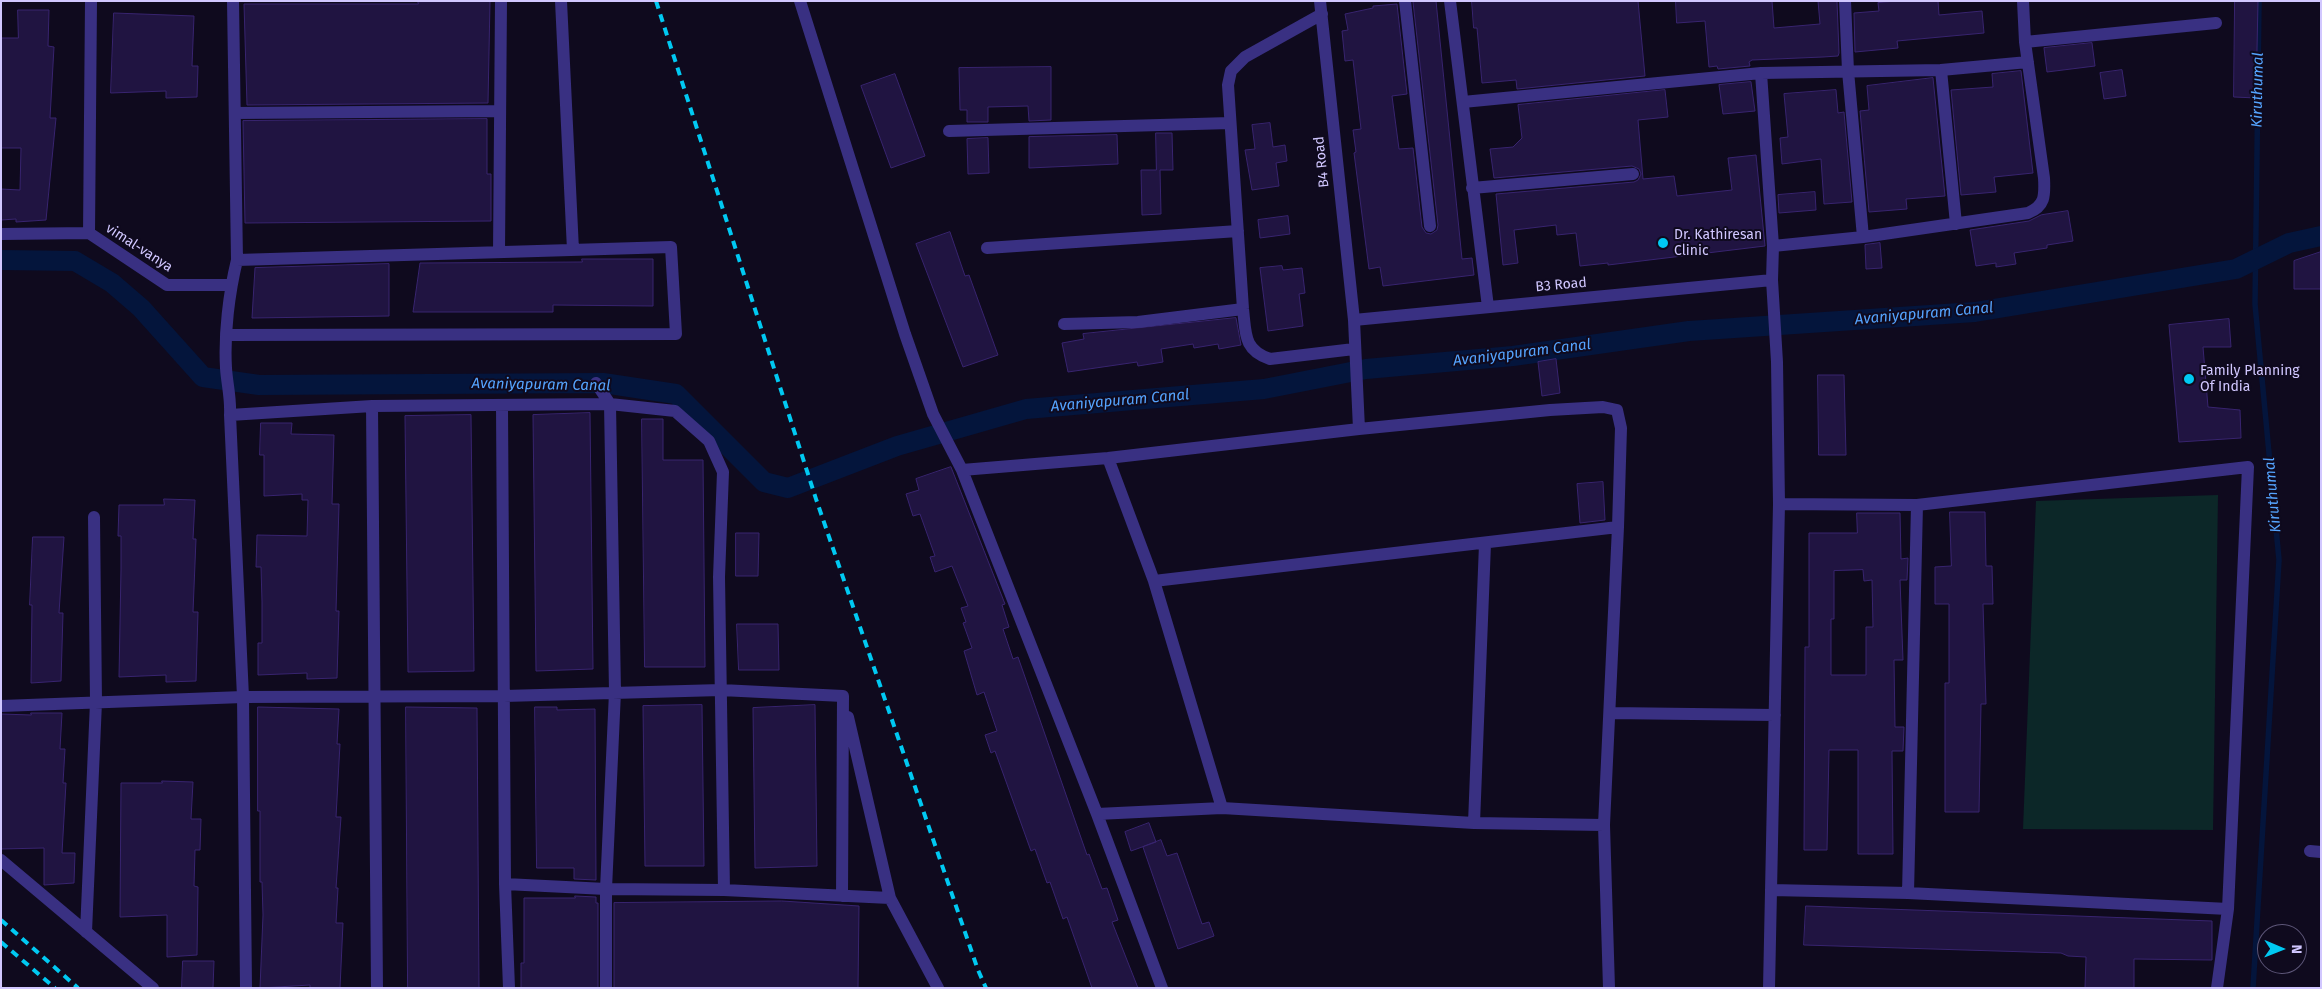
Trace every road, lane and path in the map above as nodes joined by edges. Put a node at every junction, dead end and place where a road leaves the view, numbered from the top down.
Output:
1 (91, 1) edge
2 (233, 1) edge
3 (501, 1) edge
4 (561, 1) edge
5 (800, 1) edge
6 (1406, 1) edge
7 (1450, 1) edge
8 (1845, 1) edge
9 (2022, 1) edge
10 (1321, 8) edge
11 (2216, 23) dead end
12 (2025, 42) junction
13 (2028, 62) junction
14 (1941, 70) junction
15 (1848, 71) junction
16 (1761, 73) junction
17 (1463, 102) junction
18 (500, 111) junction
19 (235, 113) junction
20 (1230, 123) junction
21 (949, 131) dead end
22 (1633, 174) dead end
23 (1472, 188) junction
24 (1956, 224) junction
25 (1430, 226) dead end
26 (1238, 231) junction
27 (1, 234) edge
28 (89, 234) junction
29 (1863, 237) junction
30 (1773, 246) junction
31 (987, 248) dead end
32 (573, 250) junction
33 (499, 252) junction
34 (237, 260) junction
35 (1772, 280) junction
36 (230, 285) junction
37 (1488, 307) junction
38 (1243, 309) junction
39 (1354, 320) junction
40 (1064, 324) dead end
41 (228, 335) junction
42 (1354, 353) junction
43 (596, 383) dead end
44 (610, 404) junction
45 (372, 406) junction
46 (502, 407) junction
47 (230, 415) junction
48 (1359, 429) junction
49 (1108, 458) junction
50 (962, 470) junction
51 (1779, 504) junction
52 (1917, 505) junction
53 (94, 517) dead end
54 (1618, 527) junction
55 (1485, 544) junction
56 (1154, 581) junction
57 (721, 690) junction
58 (615, 692) junction
59 (504, 696) junction
60 (843, 696) junction
61 (243, 697) junction
62 (375, 697) junction
63 (96, 702) junction
64 (1, 706) edge
65 (1610, 713) junction
66 (1775, 715) junction
67 (1222, 808) junction
68 (1097, 814) junction
69 (1474, 823) junction
70 (1604, 825) junction
71 (1, 860) edge
72 (505, 884) junction
73 (606, 889) junction
74 (724, 890) junction
75 (1771, 890) junction
76 (1908, 893) junction
77 (842, 896) junction
78 (890, 898) junction
79 (2228, 909) junction
80 (86, 932) junction
81 (153, 988) edge
82 (246, 988) edge
83 (377, 988) edge
84 (509, 988) edge
85 (606, 988) edge
86 (938, 988) edge
87 (1162, 988) edge
88 (1609, 988) edge
89 (1769, 988) edge
90 (2217, 988) edge

1 - 28 street
2 - 19 street
3 - 18 street
4 - 32 street
5 - 50 street
6 - 25 street
7 - 17 street
8 - 15 street
9 - 12 street
10 - 20 street
10 - 39 street, B4 Road
11 - 12 street
12 - 13 street
13 - 14 street
13 - 24 street
14 - 15 street
14 - 24 street
15 - 16 street
15 - 29 street
16 - 17 street
16 - 30 street
17 - 23 street
18 - 19 street
18 - 33 street
19 - 34 street
20 - 21 street
20 - 26 street
22 - 23 street
23 - 37 street
24 - 29 street
26 - 31 street
26 - 38 street
27 - 28 street, vimal-vanya
28 - 36 street, vimal-vanya
29 - 30 street
30 - 35 street
32 - 33 street
32 - 41 street
33 - 34 street
34 - 36 street
35 - 37 street, B3 Road
35 - 51 street
36 - 41 street
37 - 39 street, B3 Road
38 - 40 street
38 - 42 street
39 - 42 street, B4 Road
41 - 47 street
42 - 48 street, B4 Road
43 - 44 street
44 - 46 street
44 - 57 street
44 - 58 street
45 - 46 street
45 - 47 street
45 - 62 street
46 - 59 street
47 - 61 street
48 - 49 street
48 - 54 street
49 - 50 street
49 - 56 street
50 - 68 street
51 - 52 street
51 - 66 street
52 - 76 street
52 - 79 street
53 - 63 street
54 - 55 street
54 - 65 street
55 - 56 street
55 - 69 street
56 - 67 street
57 - 58 street
57 - 60 street
57 - 74 street
58 - 59 street
58 - 73 street
59 - 62 street
59 - 72 street
60 - 77 street
60 - 78 street
61 - 62 street
61 - 63 street
61 - 82 street
62 - 83 street
63 - 64 street
63 - 80 street
65 - 66 street
65 - 70 street
66 - 75 street
67 - 68 street
67 - 69 street
68 - 87 street
69 - 70 street
70 - 88 street
71 - 80 street
72 - 73 street
72 - 84 street
73 - 74 street
73 - 85 street
74 - 77 street
75 - 76 street
75 - 89 street
76 - 79 street
77 - 78 street
78 - 86 street
79 - 90 street
80 - 81 street

